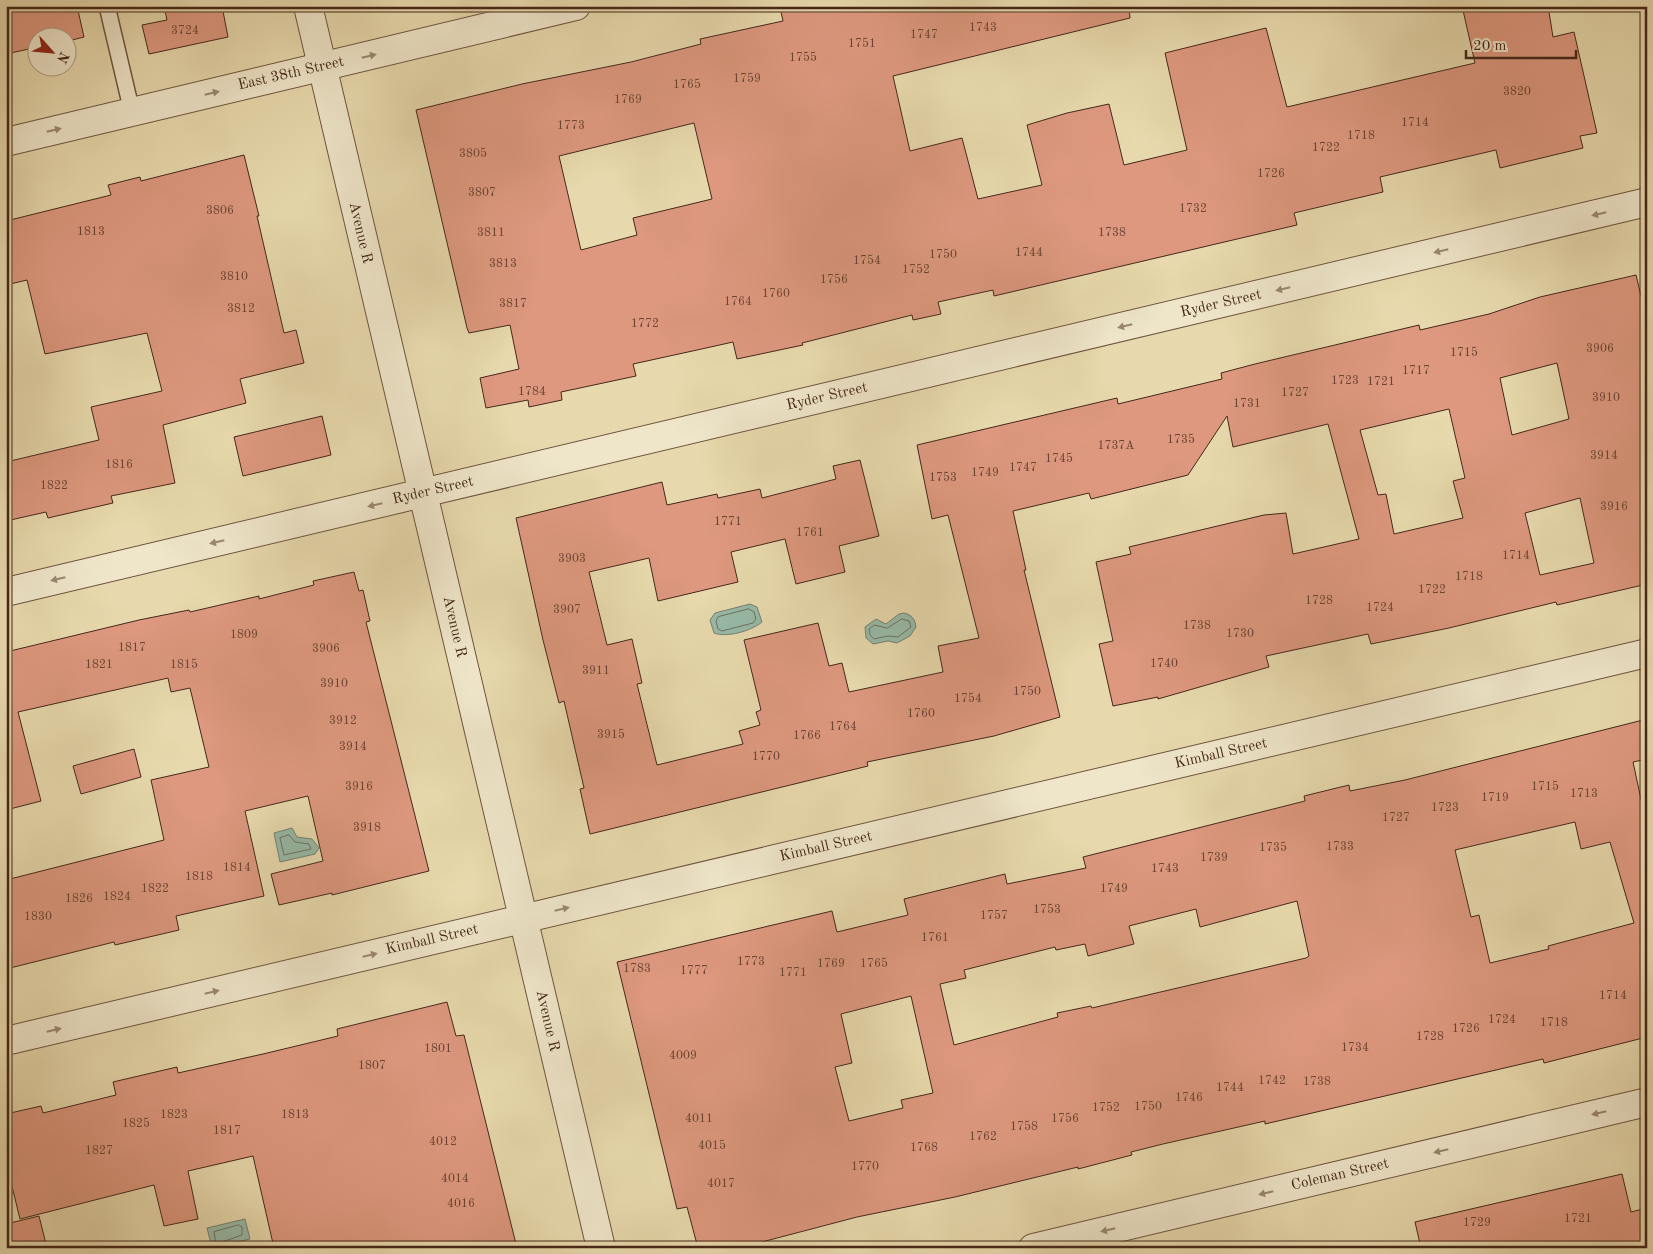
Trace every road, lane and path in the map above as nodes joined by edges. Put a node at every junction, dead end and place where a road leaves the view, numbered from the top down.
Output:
1 (107, 6) edge
2 (308, 6) edge
3 (576, 6) edge
4 (518, 13) edge
5 (321, 67) junction
6 (132, 112) junction
7 (6, 142) edge
8 (1647, 202) edge
9 (422, 493) junction
10 (6, 592) edge
11 (1647, 653) edge
12 (523, 918) junction
13 (6, 1041) edge
14 (1647, 1102) edge
15 (601, 1248) edge
16 (1033, 1248) edge

1 - 6 lane
2 - 5 street, Avenue R
3 - 4 street, East 38th Street
5 -> 4 street, East 38th Street
6 -> 5 street, East 38th Street
5 - 9 street, Avenue R
7 -> 6 street, East 38th Street
8 -> 9 street, Ryder Street
9 -> 10 street, Ryder Street
9 - 12 street, Avenue R
12 -> 11 street, Kimball Street
13 -> 12 street, Kimball Street
12 - 15 street, Avenue R
14 -> 16 street, Coleman Street

